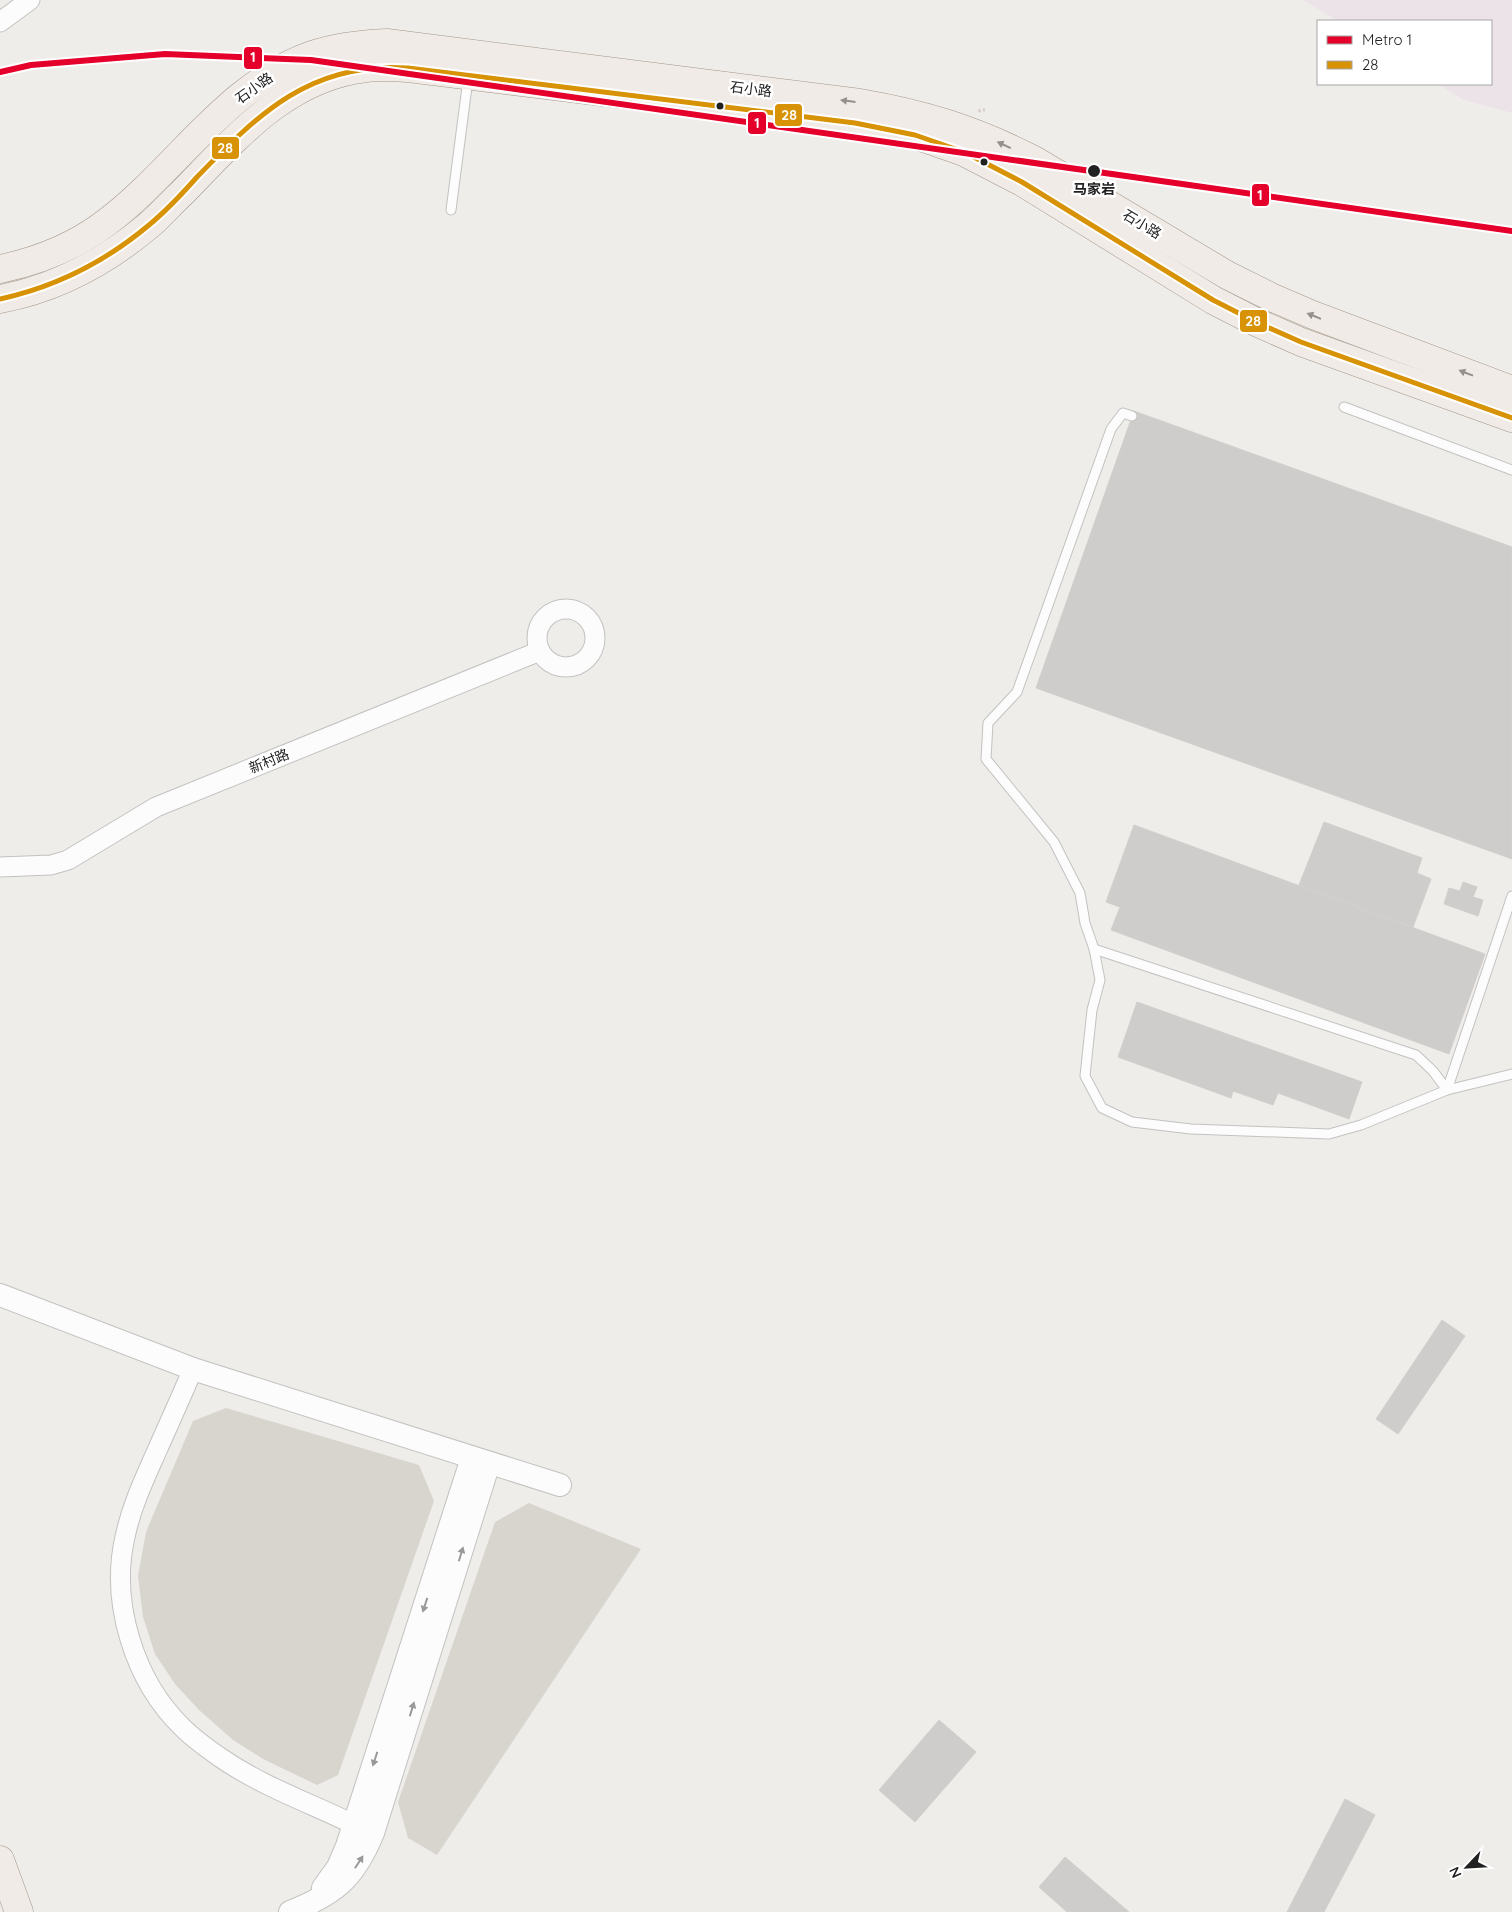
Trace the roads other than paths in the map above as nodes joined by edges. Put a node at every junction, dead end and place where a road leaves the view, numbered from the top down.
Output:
1 (30, 0) edge
2 (0, 22) edge
3 (469, 64) junction
4 (451, 210) dead end
5 (0, 269) edge
6 (0, 299) edge
7 (1512, 390) edge
8 (1344, 408) dead end
9 (1132, 416) dead end
10 (1512, 418) edge
11 (1512, 470) edge
12 (540, 651) dead end
13 (0, 867) edge
14 (1512, 896) edge
15 (1094, 949) junction
16 (1512, 1074) edge
17 (1447, 1090) junction
18 (0, 1295) edge
19 (193, 1369) junction
20 (481, 1461) junction
21 (560, 1485) dead end
22 (364, 1829) junction
23 (0, 1860) edge
24 (0, 1900) edge
25 (300, 1908) edge
26 (4, 1912) edge
27 (19, 1912) edge

1 - 2 street
3 - 4 lane
3 - 5 main road, 石小路
3 - 6 main road, 石小路
7 -> 3 main road, 石小路
3 - 10 main road, 石小路
8 - 11 lane
9 - 15 lane
12 - 13 street, 新村路
14 - 17 lane
15 - 17 lane
15 - 17 lane
16 - 17 lane
18 - 19 street
19 - 20 street
19 - 22 street
20 - 21 street
20 - 22 street
22 - 25 street
23 - 27 main road
24 - 26 main road

